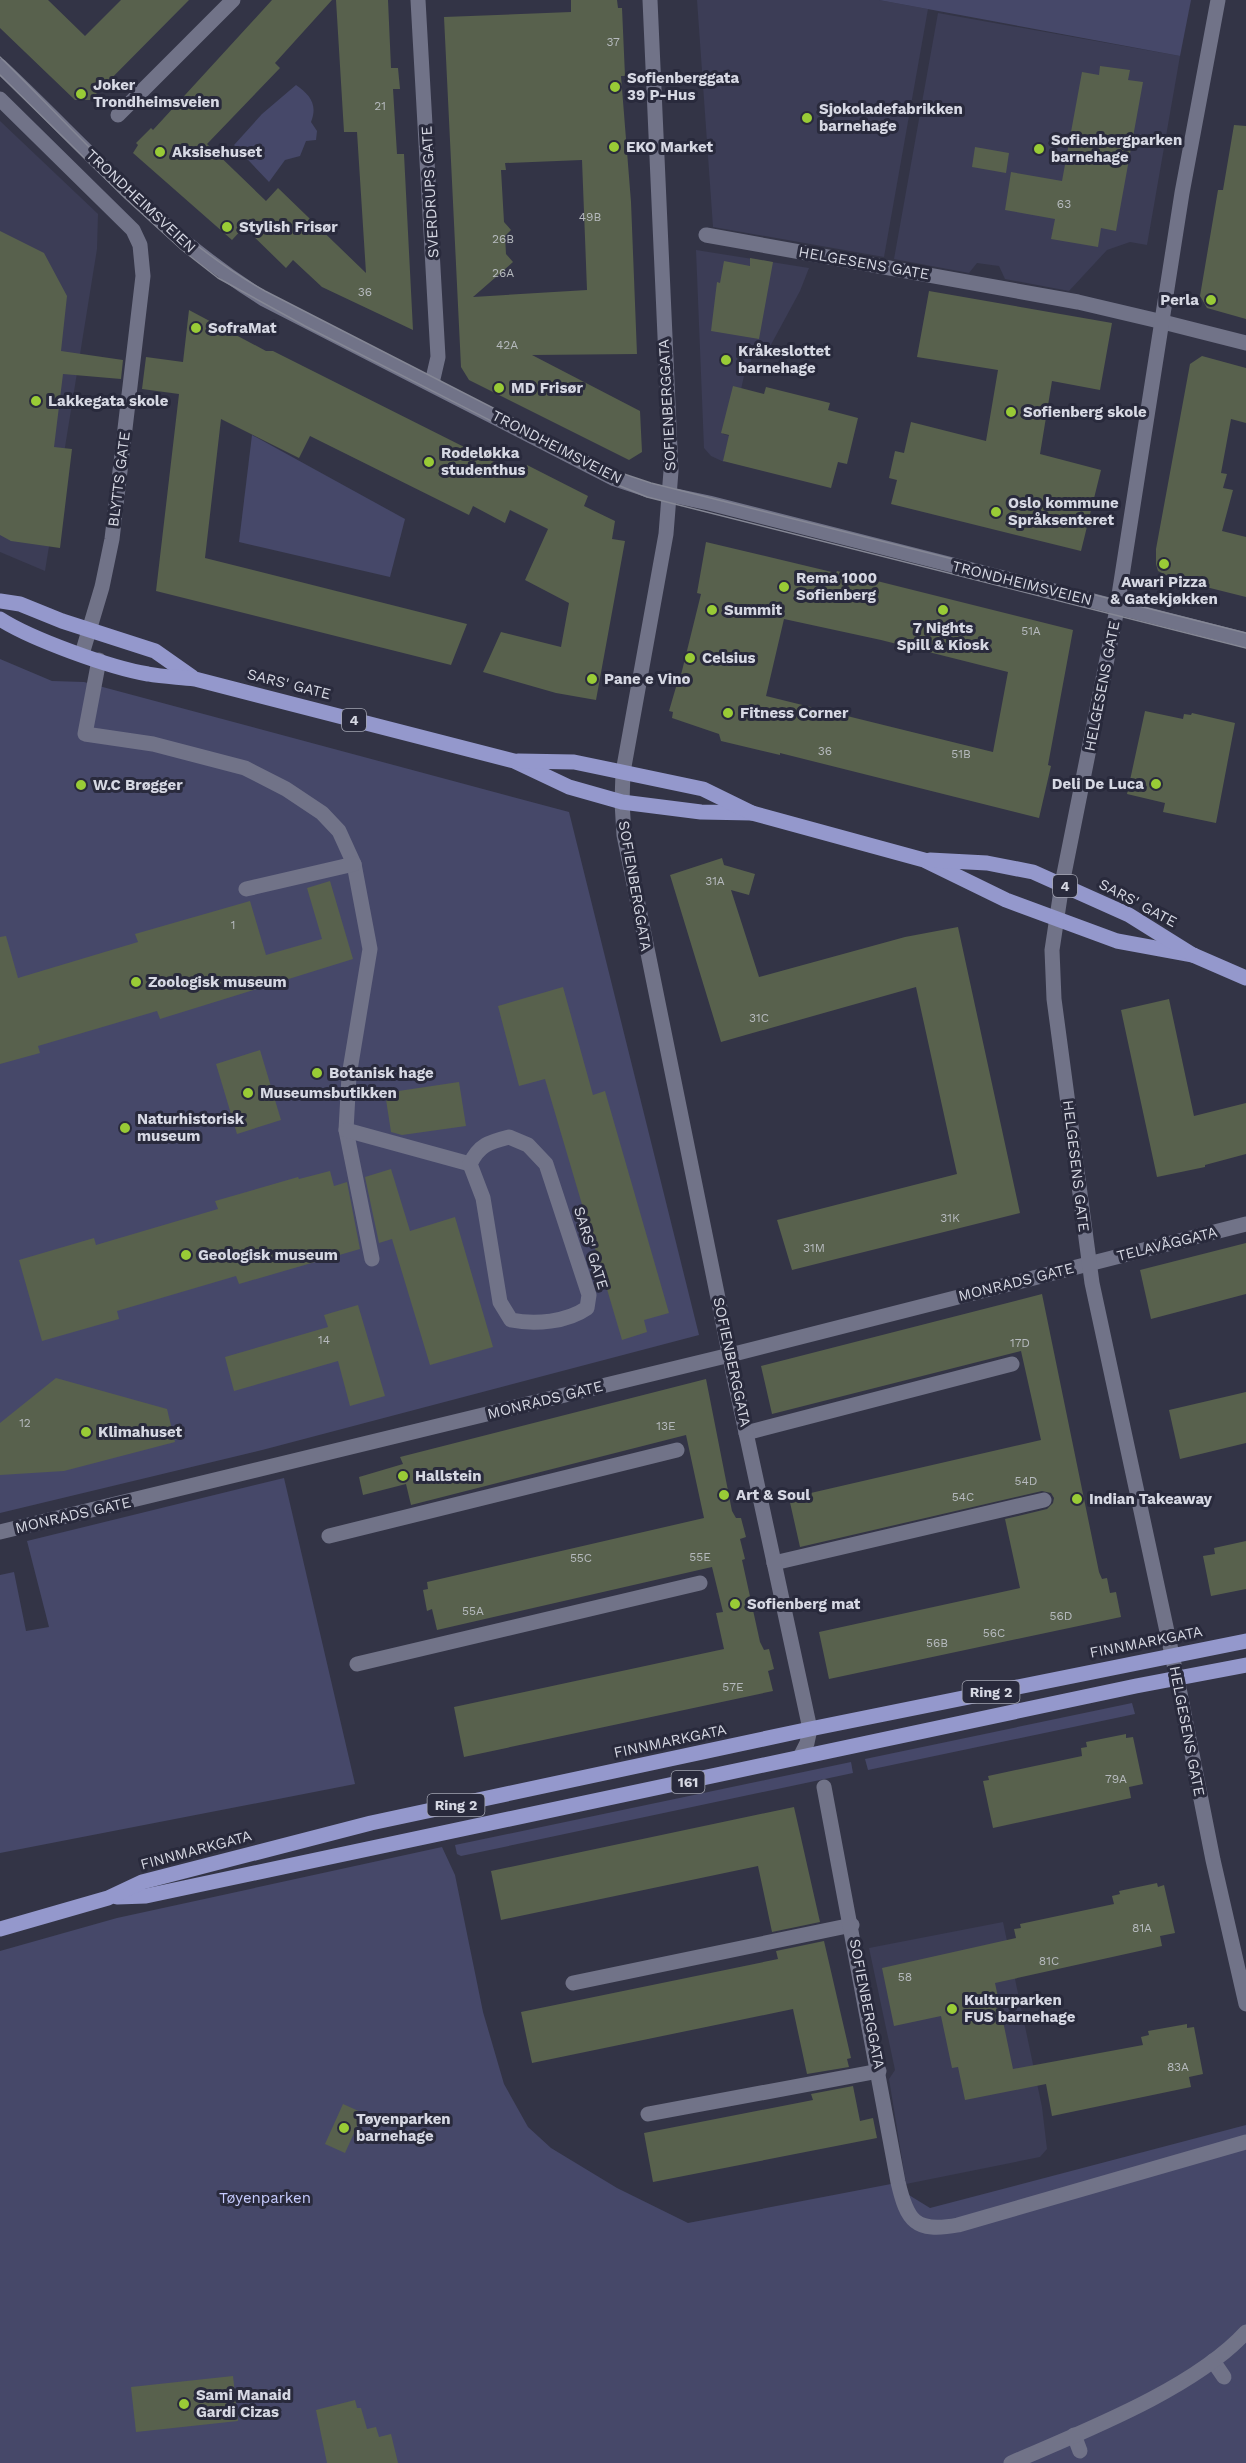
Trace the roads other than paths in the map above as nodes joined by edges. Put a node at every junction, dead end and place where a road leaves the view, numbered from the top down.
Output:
1 (418, 0) edge
2 (650, 0) edge
3 (1218, 0) edge
4 (229, 1) edge
5 (0, 66) edge
6 (0, 99) edge
7 (118, 115) dead end
8 (133, 230) joint
9 (706, 235) dead end
10 (1163, 322) junction
11 (1246, 343) edge
12 (432, 383) junction
13 (670, 494) junction
14 (0, 601) edge
15 (1117, 607) junction
16 (0, 619) edge
17 (89, 629) junction
18 (1246, 640) edge
19 (81, 654) junction
20 (99, 660) junction
21 (195, 679) junction
22 (514, 761) junction
23 (623, 772) junction
24 (622, 802) junction
25 (752, 813) junction
26 (924, 860) junction
27 (354, 864) junction
28 (1062, 884) junction
29 (246, 889) dead end
30 (1055, 917) junction
31 (1193, 955) junction
32 (1246, 978) edge
33 (346, 1130) junction
34 (470, 1164) junction
35 (1246, 1224) edge
36 (372, 1259) dead end
37 (1089, 1263) junction
38 (730, 1355) junction
39 (1012, 1364) dead end
40 (746, 1433) junction
41 (678, 1450) dead end
42 (1044, 1500) dead end
43 (0, 1532) edge
44 (329, 1536) dead end
45 (774, 1563) junction
46 (700, 1583) dead end
47 (1246, 1641) edge
48 (1172, 1656) junction
49 (357, 1664) dead end
50 (1246, 1665) edge
51 (1177, 1678) junction
52 (810, 1729) junction
53 (800, 1757) junction
54 (824, 1787) dead end
55 (575, 1806) joint
56 (108, 1898) junction
57 (852, 1925) junction
58 (0, 1929) edge
59 (573, 1983) dead end
60 (1246, 2004) edge
61 (879, 2071) junction
62 (648, 2114) dead end
63 (1246, 2142) edge
64 (1246, 2331) edge
65 (1213, 2361) junction
66 (1224, 2377) dead end
67 (1074, 2435) junction
68 (1080, 2451) dead end
69 (1011, 2463) edge

1 - 12 street, SVERDRUPS GATE
2 - 13 street, SOFIENBERGGATA
3 - 10 street, HELGESENS GATE
4 - 7 street
5 - 12 street, TRONDHEIMSVEIEN
6 - 8 street, TRONDHEIMSVEIEN
8 - 17 street, BLYTTS GATE
9 - 10 street, HELGESENS GATE
10 - 11 street
10 - 15 street, HELGESENS GATE
12 - 13 street, TRONDHEIMSVEIEN
13 - 15 street, TRONDHEIMSVEIEN
13 - 23 street, SOFIENBERGGATA
14 - 17 main road, SARS' GATE / 4
15 - 18 street, TRONDHEIMSVEIEN
15 - 28 street, HELGESENS GATE
16 - 19 main road, SARS' GATE / 4
17 - 19 street, BLYTTS GATE
17 - 21 main road, SARS' GATE / 4
19 - 20 main road, SARS' GATE / 4
20 - 21 main road, SARS' GATE / 4
20 - 27 street
21 - 22 main road, SARS' GATE / 4
22 - 23 main road, SARS' GATE / 4
22 - 24 main road, SARS' GATE / 4
23 - 24 street, SOFIENBERGGATA
23 - 25 main road, SARS' GATE / 4
24 - 25 main road, SARS' GATE / 4
24 - 38 street, SOFIENBERGGATA
25 - 26 main road, SARS' GATE / 4
26 - 28 main road, SARS' GATE / 4
26 - 30 main road, SARS' GATE / 4
27 - 29 street
27 - 33 street
28 - 30 street, HELGESENS GATE
28 - 31 main road, SARS' GATE / 4
30 - 31 main road, SARS' GATE / 4
30 - 37 street, HELGESENS GATE
31 - 32 main road, SARS' GATE / 4
33 - 34 street
33 - 36 street
34 - 34 street, SARS' GATE
35 - 37 street, TELAVÅGGATA
37 - 38 street, MONRADS GATE
37 - 48 street, HELGESENS GATE
38 - 40 street, SOFIENBERGGATA
38 - 43 street, MONRADS GATE
39 - 40 street
40 - 45 street, SOFIENBERGGATA
41 - 44 street
42 - 45 street
45 - 52 street, SOFIENBERGGATA
46 - 49 street
47 - 48 main road, FINNMARKGATA / Ring 2
48 - 51 street, HELGESENS GATE
48 - 52 main road, FINNMARKGATA / Ring 2
50 - 51 main road, FINNMARKGATA / Ring 2
51 - 53 main road, FINNMARKGATA / Ring 2
51 - 60 street, HELGESENS GATE
52 - 53 street
52 - 56 main road, FINNMARKGATA / Ring 2
53 - 55 main road, FINNMARKGATA / 161
54 - 57 street, SOFIENBERGGATA
55 - 56 main road, FINNMARKGATA / Ring 2
56 - 58 main road, FINNMARKGATA / Ring 2
57 - 59 street
57 - 61 street, SOFIENBERGGATA
61 - 62 street
61 - 63 street, SOFIENBERGGATA
64 - 65 street
65 - 66 street
65 - 67 street
67 - 68 street
67 - 69 street

